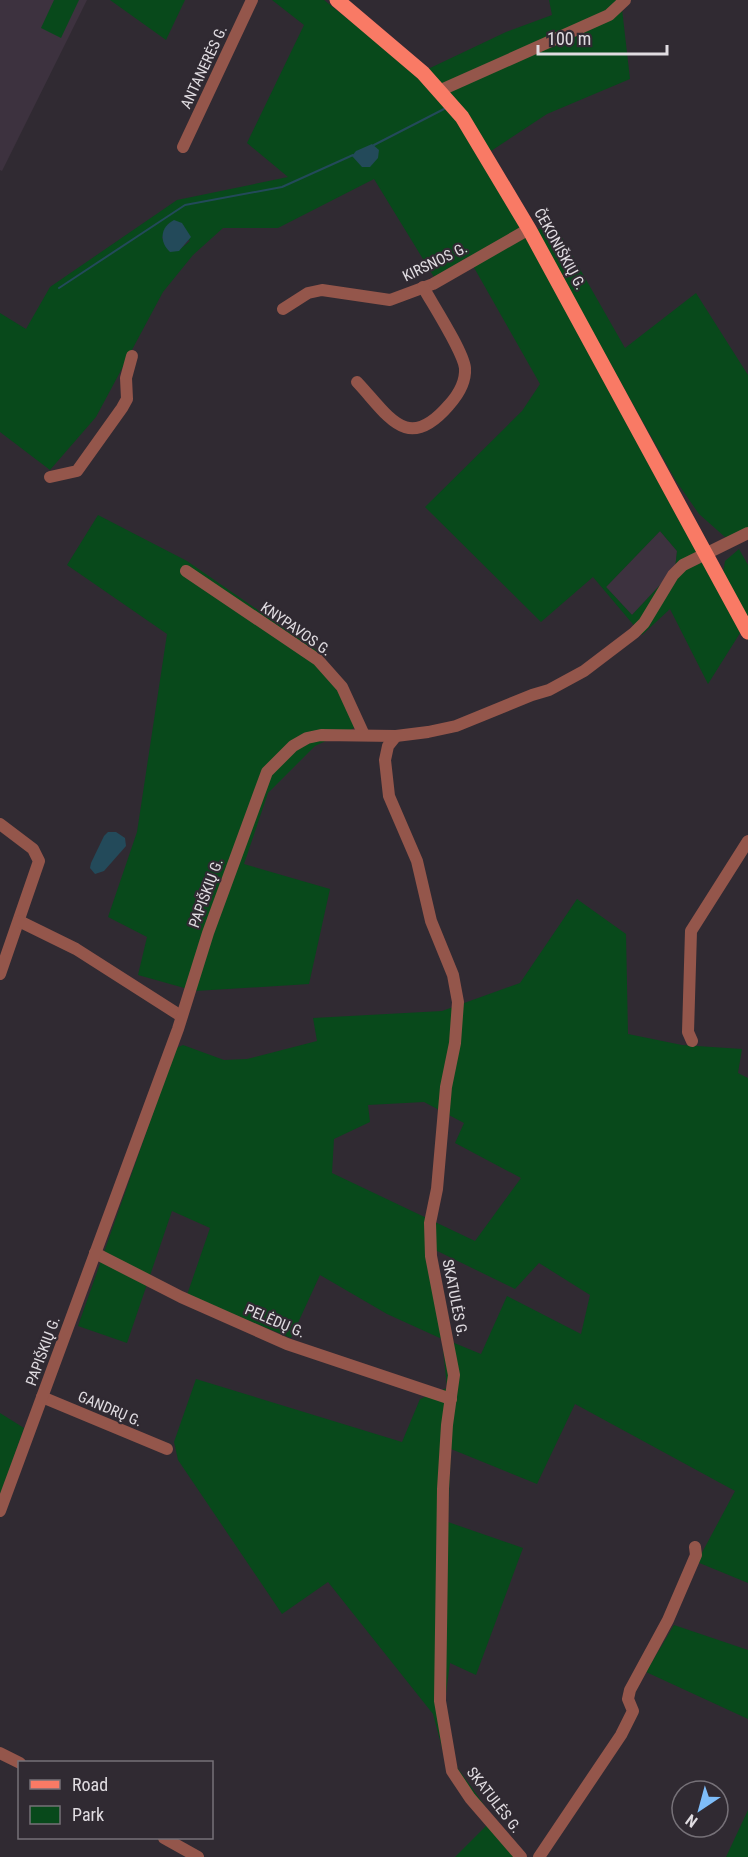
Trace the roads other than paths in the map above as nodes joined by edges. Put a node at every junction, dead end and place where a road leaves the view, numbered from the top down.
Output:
1 (252, 0) edge
2 (337, 0) edge
3 (625, 0) edge
4 (441, 90) junction
5 (183, 147) dead end
6 (529, 229) junction
7 (423, 287) junction
8 (283, 309) dead end
9 (132, 356) dead end
10 (357, 382) dead end
11 (50, 477) dead end
12 (748, 533) edge
13 (706, 552) junction
14 (186, 571) dead end
15 (748, 632) edge
16 (364, 735) junction
17 (396, 736) junction
18 (0, 824) edge
19 (748, 841) edge
20 (19, 921) junction
21 (0, 974) edge
22 (181, 1016) junction
23 (692, 1041) dead end
24 (95, 1253) junction
25 (42, 1397) junction
26 (451, 1399) junction
27 (166, 1449) dead end
28 (0, 1511) edge
29 (696, 1547) dead end
30 (0, 1753) edge
31 (18, 1761) edge
32 (166, 1839) edge
33 (198, 1857) edge
34 (521, 1857) edge
35 (539, 1857) edge

1 - 5 street, ANTANERĖS G.
2 - 4 main road, ČEKONIŠKIŲ G.
3 - 4 street
4 - 6 main road, ČEKONIŠKIŲ G.
6 - 7 street, KIRSNOS G.
6 - 13 main road, ČEKONIŠKIŲ G.
7 - 8 street, KIRSNOS G.
7 - 10 street
9 - 11 street
12 - 13 street, PAPIŠKIŲ G.
13 - 15 main road, ČEKONIŠKIŲ G.
13 - 17 street, PAPIŠKIŲ G.
14 - 16 street, KNYPAVOS G.
16 - 17 street, PAPIŠKIŲ G.
16 - 22 street, PAPIŠKIŲ G.
17 - 26 street, SKATULĖS G.
18 - 20 street
19 - 23 street
20 - 21 street
20 - 22 street
22 - 24 street, PAPIŠKIŲ G.
24 - 25 street, PAPIŠKIŲ G.
24 - 26 street, PELĖDŲ G.
25 - 27 street, GANDRŲ G.
25 - 28 street, PAPIŠKIŲ G.
26 - 34 street, SKATULĖS G.
29 - 35 street
30 - 31 street
32 - 33 street

